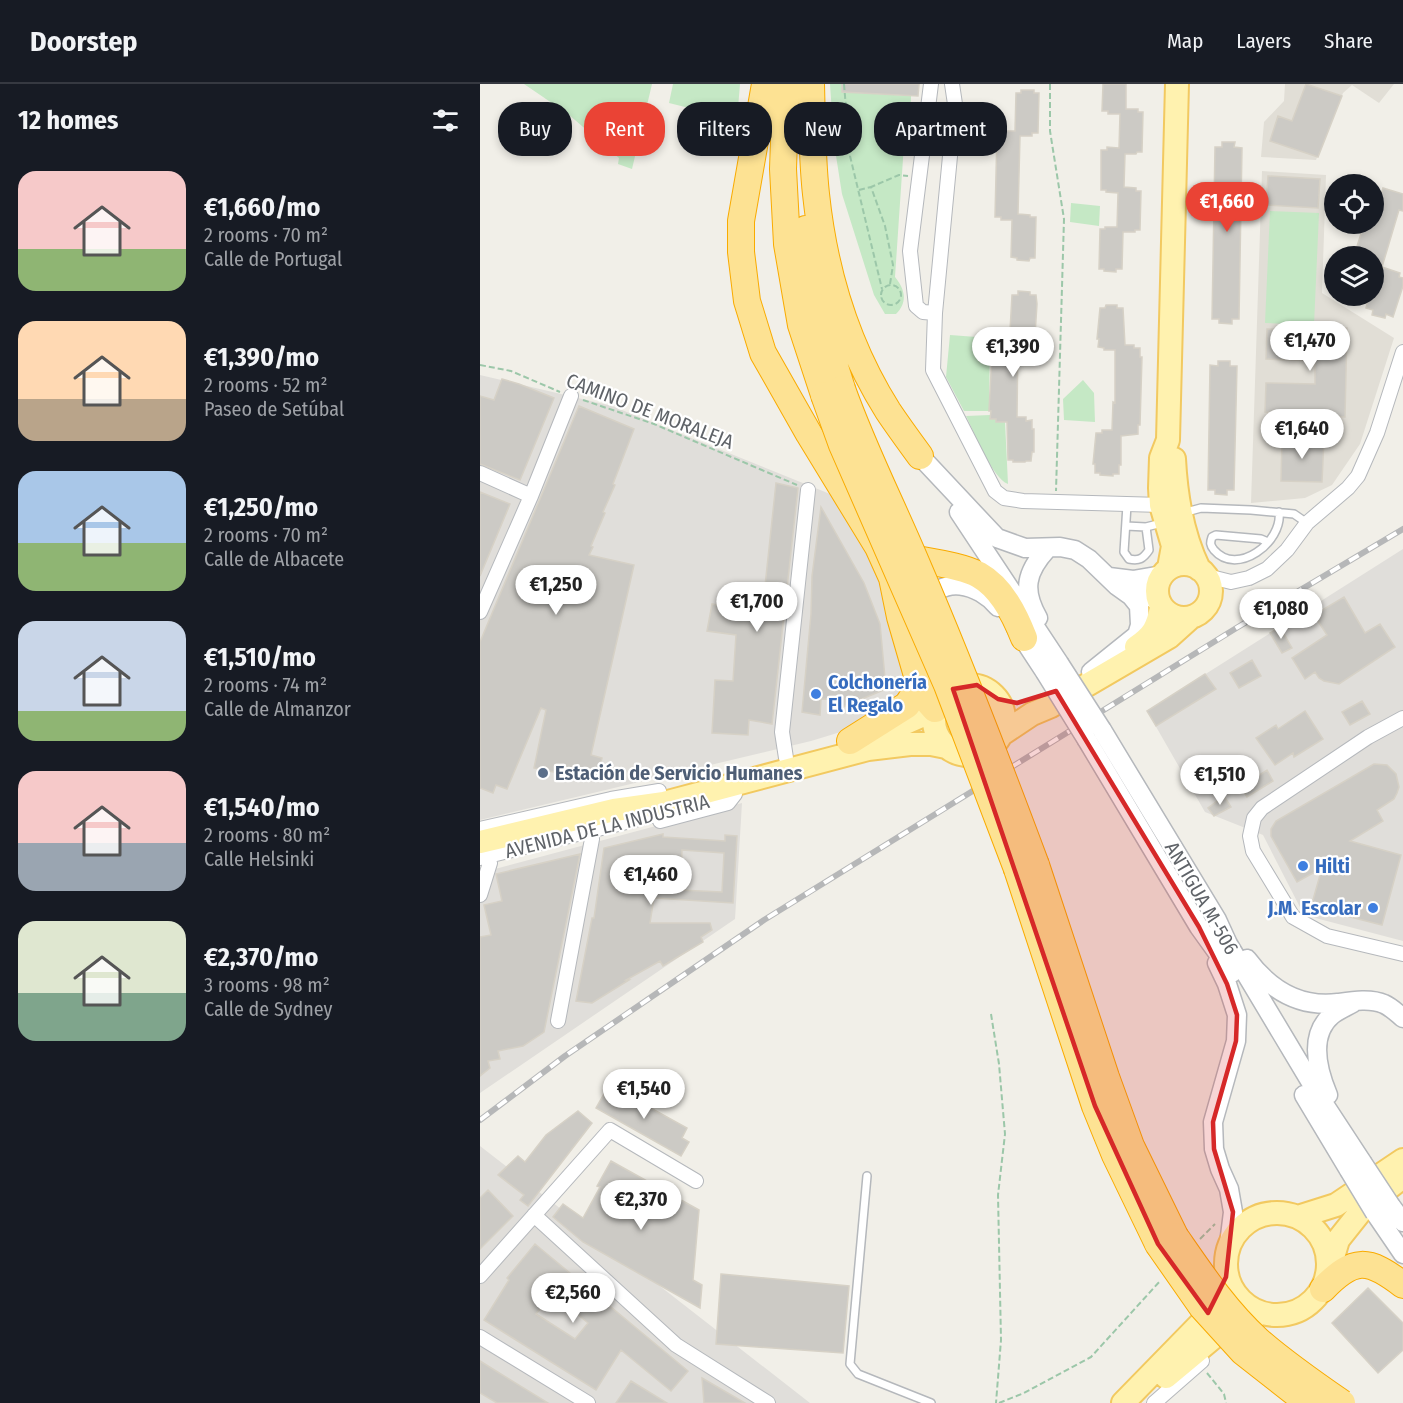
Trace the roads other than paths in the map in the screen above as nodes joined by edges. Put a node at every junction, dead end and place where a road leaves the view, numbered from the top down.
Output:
1 (765, 84) edge
2 (786, 84) edge
3 (809, 84) edge
4 (931, 84) edge
5 (952, 84) edge
6 (1177, 84) edge
7 (935, 314) junction
8 (1403, 352) edge
9 (833, 393) junction
10 (571, 396) road end
11 (920, 456) junction
12 (480, 473) edge
13 (808, 490) road end
14 (531, 496) junction
15 (1127, 505) junction
16 (1279, 512) junction
17 (1167, 518) junction
18 (1307, 523) junction
19 (1126, 526) junction
20 (1268, 542) junction
21 (878, 547) junction
22 (1047, 549) junction
23 (1165, 572) junction
24 (1203, 572) junction
25 (1113, 581) junction
26 (1160, 604) junction
27 (480, 612) edge
28 (1189, 618) junction
29 (1024, 639) junction
30 (1052, 667) junction
31 (1091, 672) junction
32 (964, 685) junction
33 (920, 686) junction
34 (998, 699) junction
35 (935, 710) junction
36 (1403, 718) edge
37 (1002, 734) junction
38 (1094, 735) junction
39 (850, 741) junction
40 (910, 744) junction
41 (946, 747) junction
42 (786, 758) junction
43 (659, 791) junction
44 (735, 794) junction
45 (614, 810) junction
46 (480, 829) edge
47 (592, 839) junction
48 (480, 842) edge
49 (483, 862) edge
50 (480, 895) edge
51 (1217, 920) junction
52 (1199, 927) junction
53 (1403, 954) edge
54 (1357, 1000) junction
55 (1403, 1018) edge
56 (558, 1022) dead end
57 (1403, 1160) edge
58 (1356, 1161) junction
59 (867, 1176) dead end
60 (1403, 1177) edge
61 (696, 1181) dead end
62 (1383, 1210) junction
63 (534, 1215) junction
64 (1298, 1217) junction
65 (1403, 1222) edge
66 (1178, 1240) junction
67 (1229, 1244) junction
68 (1403, 1254) edge
69 (480, 1276) edge
70 (1226, 1277) junction
71 (1325, 1283) junction
72 (1403, 1285) edge
73 (1260, 1313) junction
74 (480, 1337) edge
75 (1159, 1366) junction
76 (588, 1403) edge
77 (768, 1403) edge
78 (931, 1403) edge
79 (1112, 1403) edge
80 (1123, 1403) edge
81 (1134, 1403) edge
82 (1154, 1403) edge
83 (1308, 1403) edge
84 (1342, 1403) edge

1 - 21 highway
2 - 9 highway
3 - 9 highway
3 - 11 highway
4 - 7 street
5 - 7 street
6 - 17 main road
7 - 15 street
8 - 18 street
9 - 66 highway, bridge
10 - 14 street
11 - 22 street
11 - 30 street, ANTIGUA M-506
12 - 14 street
13 - 42 street
14 - 27 street
15 - 17 street
15 - 19 lane
16 - 17 lane
16 - 18 lane
16 - 20 lane
17 - 19 lane
17 - 19 lane
17 - 23 main road
17 - 24 main road
18 - 24 street
20 - 20 lane
21 - 29 highway
21 - 33 highway
22 - 25 street
22 - 30 street
23 - 24 main road
23 - 25 street
23 - 26 main road
24 - 28 main road
25 - 26 street
25 - 31 street
26 - 28 main road
26 - 31 main road
28 - 37 main road
29 - 30 street
29 - 32 street
30 - 38 street, ANTIGUA M-506, bridge
31 - 34 main road
32 - 34 main road
32 - 35 main road
33 - 35 highway
33 - 39 highway
34 - 37 main road
35 - 39 main road
35 - 41 main road
36 - 53 street
37 - 41 main road
38 - 51 street, ANTIGUA M-506
38 - 52 street, ANTIGUA M-506
39 - 42 main road
40 - 41 main road
40 - 44 street, AVENIDA DE LA INDUSTRIA
40 - 45 main road
42 - 43 main road
43 - 45 main road
43 - 46 street, AVENIDA DE LA INDUSTRIA
44 - 47 street, AVENIDA DE LA INDUSTRIA
44 - 49 street, AVENIDA DE LA INDUSTRIA
45 - 48 main road, AVENIDA DE LA INDUSTRIA
47 - 49 street, AVENIDA DE LA INDUSTRIA
47 - 56 street
49 - 50 street
51 - 54 street
51 - 58 street, ANTIGUA M-506
52 - 58 street, ANTIGUA M-506
52 - 67 street
54 - 55 street
54 - 58 street
57 - 64 main road
58 - 62 street, ANTIGUA M-506, bridge
59 - 78 lane
60 - 71 main road
61 - 63 street
62 - 65 street, ANTIGUA M-506
62 - 68 street, ANTIGUA M-506
63 - 69 street
63 - 77 street
64 - 67 main road
64 - 71 main road
66 - 83 highway, bridge
66 - 84 highway, bridge
67 - 70 main road
70 - 73 main road
70 - 75 main road
71 - 72 highway
71 - 73 main road
73 - 81 main road
73 - 82 street
74 - 76 street
75 - 79 street
75 - 80 main road

